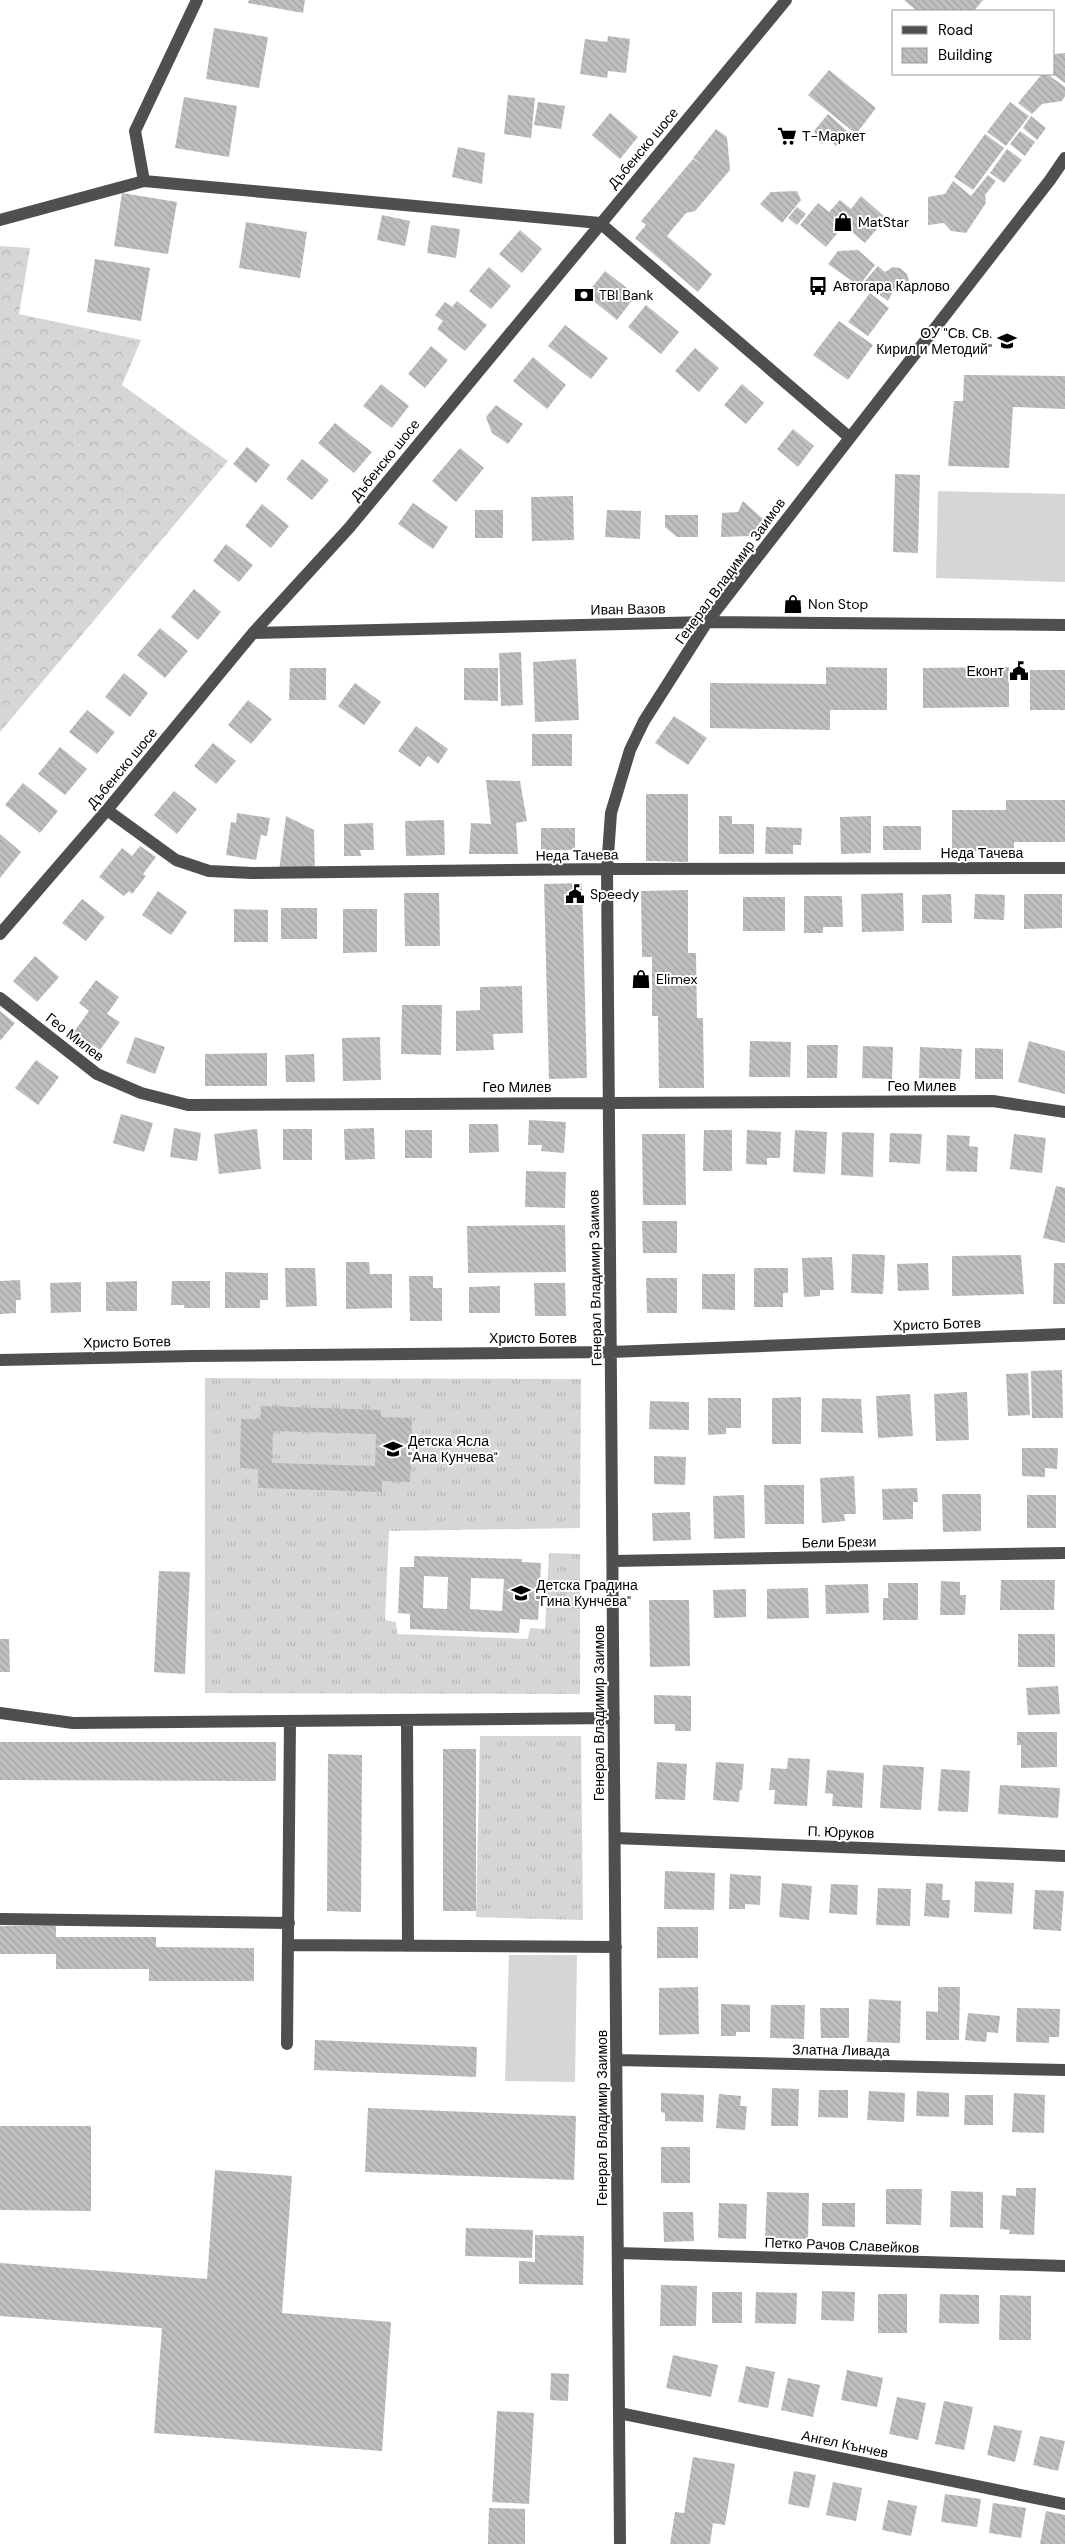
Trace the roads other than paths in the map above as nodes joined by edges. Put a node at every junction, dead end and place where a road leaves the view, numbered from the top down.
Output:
1 (197, 0) edge
2 (786, 0) edge
3 (1065, 158) edge
4 (144, 181) junction
5 (0, 220) edge
6 (600, 223) junction
7 (849, 437) junction
8 (707, 622) junction
9 (1065, 625) edge
10 (252, 633) junction
11 (107, 810) junction
12 (1065, 868) edge
13 (607, 869) junction
14 (0, 934) edge
15 (0, 998) edge
16 (609, 1102) junction
17 (1065, 1112) edge
18 (1065, 1334) edge
19 (611, 1352) junction
20 (0, 1360) edge
21 (1065, 1553) edge
22 (613, 1561) junction
23 (0, 1713) edge
24 (614, 1718) junction
25 (407, 1720) junction
26 (290, 1721) junction
27 (615, 1838) junction
28 (1065, 1856) edge
29 (0, 1919) edge
30 (288, 1923) junction
31 (288, 1945) junction
32 (408, 1946) junction
33 (616, 1948) junction
34 (287, 2044) dead end
35 (616, 2060) junction
36 (1065, 2070) edge
37 (618, 2253) junction
38 (1065, 2266) edge
39 (619, 2413) junction
40 (1065, 2504) edge
41 (620, 2544) edge

1 - 4 street
2 - 6 street, Дъбенско шосе
3 - 7 street, Генерал Владимир Заимов
4 - 5 street
4 - 6 street
6 - 7 street
6 - 10 street, Дъбенско шосе
7 - 8 street, Генерал Владимир Заимов
8 - 9 street, Иван Вазов
8 - 10 street, Иван Вазов
8 - 13 street, Генерал Владимир Заимов
10 - 11 street, Дъбенско шосе
11 - 13 street, Неда Тачева
11 - 14 street, Дъбенско шосе
12 - 13 street, Неда Тачева
13 - 16 street, Генерал Владимир Заимов
15 - 16 street, Гео Милев
16 - 17 street, Гео Милев
16 - 19 street, Генерал Владимир Заимов
18 - 19 street, Христо Ботев
19 - 20 street, Христо Ботев
19 - 22 street, Генерал Владимир Заимов
21 - 22 street, Бели Брези
22 - 24 street, Генерал Владимир Заимов
23 - 26 street
24 - 25 street
24 - 27 street, Генерал Владимир Заимов
25 - 26 street
25 - 32 street
26 - 30 street
27 - 28 street, П. Юруков
27 - 33 street, Генерал Владимир Заимов
29 - 30 street
30 - 31 street
31 - 32 street
31 - 34 street
32 - 33 street
33 - 35 street, Генерал Владимир Заимов
35 - 36 street, Златна Ливада
35 - 37 street, Генерал Владимир Заимов
37 - 38 street, Петко Рачов Славейков
37 - 39 street, Генерал Владимир Заимов
39 - 40 street, Ангел Кънчев
39 - 41 street, Генерал Владимир Заимов

